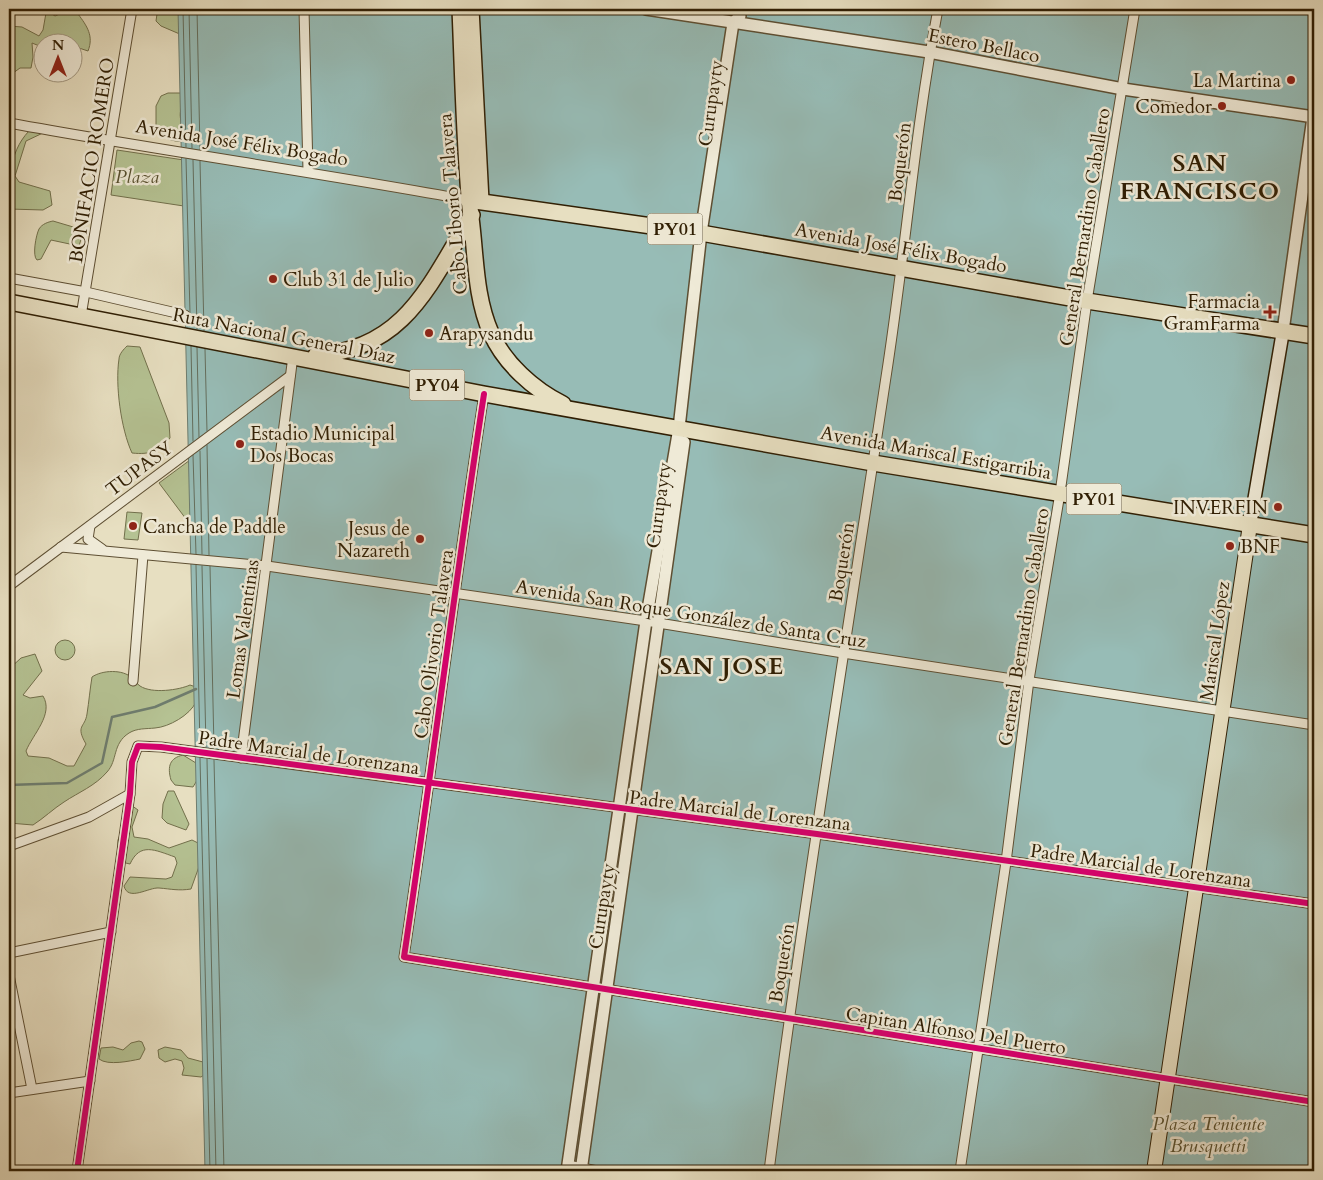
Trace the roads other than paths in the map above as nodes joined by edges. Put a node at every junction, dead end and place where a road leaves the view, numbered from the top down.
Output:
1 (132, 9) edge
2 (304, 9) edge
3 (460, 9) edge
4 (471, 9) edge
5 (646, 9) edge
6 (938, 9) edge
7 (1135, 9) edge
8 (738, 18) edge
9 (930, 49) junction
10 (1123, 89) junction
11 (1314, 114) edge
12 (9, 123) edge
13 (111, 142) junction
14 (308, 171) junction
15 (475, 200) junction
16 (471, 216) junction
17 (705, 234) junction
18 (903, 267) junction
19 (9, 278) edge
20 (86, 292) junction
21 (1087, 300) junction
22 (9, 302) edge
23 (185, 315) dead end
24 (81, 316) junction
25 (1283, 331) junction
26 (1314, 336) edge
27 (293, 356) junction
28 (290, 376) junction
29 (484, 394) junction
30 (581, 410) junction
31 (682, 429) junction
32 (873, 463) junction
33 (1060, 493) junction
34 (90, 525) junction
35 (1250, 525) junction
36 (1314, 535) edge
37 (61, 547) junction
38 (107, 551) junction
39 (142, 555) junction
40 (267, 566) junction
41 (9, 586) edge
42 (453, 594) junction
43 (646, 621) junction
44 (659, 623) junction
45 (842, 653) junction
46 (1029, 680) junction
47 (133, 681) dead end
48 (1223, 710) junction
49 (1314, 725) edge
50 (242, 758) junction
51 (429, 784) junction
52 (130, 794) junction
53 (620, 809) junction
54 (633, 811) junction
55 (817, 834) junction
56 (9, 846) edge
57 (1006, 862) junction
58 (1195, 888) junction
59 (1314, 904) edge
60 (111, 932) junction
61 (9, 953) edge
62 (404, 957) joint
63 (9, 974) edge
64 (593, 988) junction
65 (605, 990) junction
66 (788, 1020) junction
67 (978, 1047) junction
68 (1169, 1079) junction
69 (90, 1080) junction
70 (32, 1089) junction
71 (9, 1093) edge
72 (1314, 1102) edge
73 (568, 1168) edge
74 (581, 1170) edge
75 (77, 1171) edge
76 (597, 1171) edge
77 (769, 1171) edge
78 (960, 1171) edge
79 (1154, 1171) edge

1 - 13 street, BONIFACIO ROMERO
2 - 14 street
3 - 15 highway, Cabo Liborio Talavera
4 - 15 highway, Cabo Liborio Talavera
5 - 8 street, Estero Bellaco
6 - 9 street, Boquerón
7 - 10 street, General Bernardino Caballero
8 - 9 street, Estero Bellaco
8 - 17 street, Curupayty
9 - 10 street, Estero Bellaco
9 - 18 street, Boquerón
10 - 11 street, Estero Bellaco
10 - 21 street, General Bernardino Caballero
11 - 25 street, Mariscal López
12 - 13 street, Avenida José Félix Bogado
13 - 14 street, Avenida José Félix Bogado
13 - 20 street, BONIFACIO ROMERO
14 - 15 street, Avenida José Félix Bogado
15 - 16 highway
15 - 17 highway, Avenida José Félix Bogado / PY01
16 - 27 highway
16 - 30 highway, Cabo Liborio Talavera / PY01
17 - 18 highway, Avenida José Félix Bogado / PY01
17 - 31 street, Curupayty
18 - 21 highway, Avenida José Félix Bogado / PY01
18 - 32 street, Boquerón
19 - 20 street
20 - 23 street
20 - 24 street, BONIFACIO ROMERO
21 - 25 highway, Avenida José Félix Bogado / PY01
21 - 33 street, General Bernardino Caballero
22 - 24 highway, Ruta Nacional General Díaz / PY04
24 - 27 highway, Ruta Nacional General Díaz / PY04
25 - 26 highway, Avenida José Félix Bogado / PY01
25 - 35 main road, Mariscal López
27 - 28 street, Lomas Valentinas
27 - 29 highway, Ruta Nacional General Díaz / PY04
28 - 34 street, TUPASY
28 - 40 street, Lomas Valentinas
29 - 30 highway, Ruta Nacional General Díaz / PY04
29 - 42 street, Cabo Olivorio Talavera
30 - 31 highway, Avenida Mariscal Estigarribia / PY01
31 - 32 highway, Avenida Mariscal Estigarribia / PY01
31 - 43 street, Curupayty
31 - 44 street, Curupayty
32 - 33 highway, Avenida Mariscal Estigarribia / PY01
32 - 45 street, Boquerón
33 - 35 highway, Avenida Mariscal Estigarribia / PY01
33 - 46 street, General Bernardino Caballero
34 - 37 street, TUPASY
34 - 38 street
35 - 36 highway, Avenida Mariscal Estigarribia / PY01
35 - 48 main road, Mariscal López
37 - 38 street, Avenida San Roque González de Santa Cruz
37 - 41 street, TUPASY
38 - 39 street, Avenida San Roque González de Santa Cruz
39 - 40 street, Avenida San Roque González de Santa Cruz
39 - 47 street
40 - 42 street, Avenida San Roque González de Santa Cruz
40 - 50 street, Lomas Valentinas
42 - 43 street, Avenida San Roque González de Santa Cruz
42 - 51 street, Cabo Olivorio Talavera
43 - 44 street, Avenida San Roque González de Santa Cruz
43 - 53 street, Curupayty
44 - 45 street, Avenida San Roque González de Santa Cruz
44 - 54 street, Curupayty
45 - 46 street, Avenida San Roque González de Santa Cruz
45 - 55 street, Boquerón
46 - 48 street, Avenida San Roque González de Santa Cruz
46 - 57 street, General Bernardino Caballero
48 - 49 street, Avenida San Roque González de Santa Cruz
48 - 58 main road, Mariscal López
50 - 51 street, Padre Marcial de Lorenzana
50 - 52 street, Padre Marcial de Lorenzana
51 - 53 street, Padre Marcial de Lorenzana
51 - 62 street, Cabo Olivorio Talavera
52 - 56 street
52 - 60 street
53 - 54 street, Padre Marcial de Lorenzana
53 - 64 street, Curupayty
54 - 55 street, Padre Marcial de Lorenzana
54 - 65 street, Curupayty
55 - 57 street, Padre Marcial de Lorenzana
55 - 66 street, Boquerón
57 - 58 street, Padre Marcial de Lorenzana
57 - 67 street, General Bernardino Caballero
58 - 59 street, Padre Marcial de Lorenzana
58 - 68 main road, Mariscal López
60 - 61 street
60 - 69 street
62 - 64 street, Capitan Alfonso Del Puerto
63 - 70 street
64 - 65 street, Capitan Alfonso Del Puerto
64 - 73 street, Curupayty
65 - 66 street, Capitan Alfonso Del Puerto
65 - 74 street, Curupayty
66 - 67 street, Capitan Alfonso Del Puerto
66 - 77 street, Boquerón
67 - 68 street, Capitan Alfonso Del Puerto
67 - 78 street, General Bernardino Caballero
68 - 72 street, Capitan Alfonso Del Puerto
68 - 79 main road, Mariscal López
69 - 70 street
69 - 75 street
70 - 71 street
73 - 74 street
74 - 76 street

